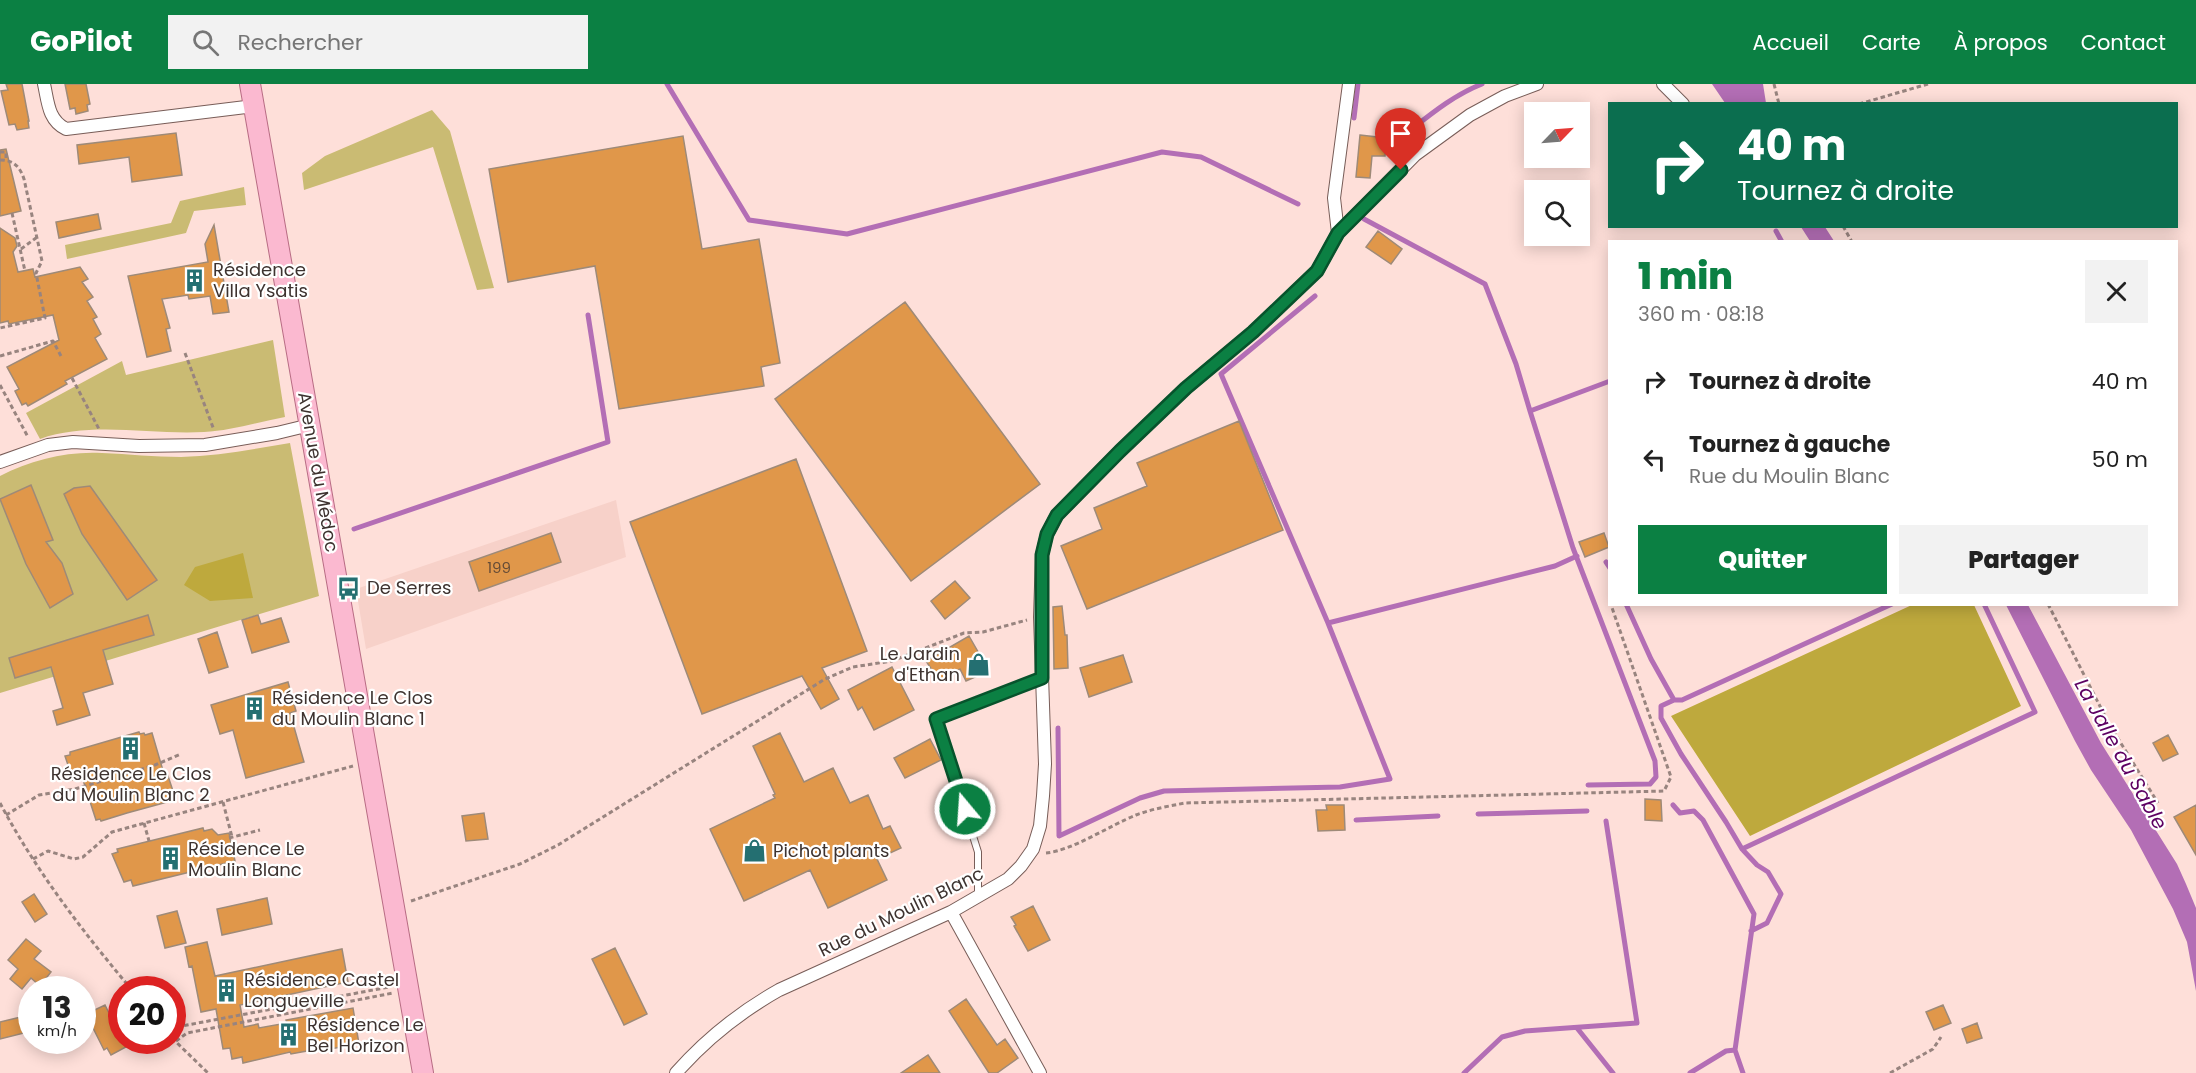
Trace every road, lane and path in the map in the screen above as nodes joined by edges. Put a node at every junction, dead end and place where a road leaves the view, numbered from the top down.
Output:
1 (44, 84) edge
2 (250, 84) edge
3 (1348, 84) edge
4 (1537, 84) edge
5 (1663, 84) edge
6 (1774, 84) edge
7 (1928, 84) edge
8 (1681, 102) edge
9 (1778, 102) edge
10 (1866, 102) edge
11 (254, 106) junction
12 (0, 152) edge
13 (0, 160) edge
14 (6, 160) junction
15 (12, 213) dead end
16 (1338, 233) junction
17 (37, 238) junction
18 (21, 249) junction
19 (25, 271) dead end
20 (0, 328) edge
21 (185, 353) dead end
22 (0, 356) edge
23 (61, 356) dead end
24 (72, 378) dead end
25 (0, 385) edge
26 (89, 411) dead end
27 (310, 425) junction
28 (219, 443) junction
29 (35, 449) junction
30 (0, 462) edge
31 (1611, 606) edge
32 (2049, 606) edge
33 (1040, 617) junction
34 (1042, 678) junction
35 (181, 754) dead end
36 (369, 762) junction
37 (223, 802) junction
38 (0, 803) edge
39 (2158, 803) dead end
40 (6, 814) junction
41 (144, 823) junction
42 (260, 830) dead end
43 (149, 841) dead end
44 (1033, 849) junction
45 (33, 859) junction
46 (978, 896) junction
47 (395, 907) junction
48 (951, 912) junction
49 (120, 976) edge
50 (409, 987) junction
51 (186, 1025) edge
52 (186, 1034) edge
53 (1941, 1037) dead end
54 (186, 1051) edge
55 (208, 1073) edge
56 (423, 1073) edge
57 (676, 1073) edge
58 (1040, 1073) edge
59 (1890, 1073) edge

1 - 11 street
2 - 11 main road, Avenue du Médoc
3 - 16 street
4 - 16 street, Rue du Moulin Blanc
5 - 8 street
6 - 9 path
7 - 10 path
11 - 27 main road, Avenue du Médoc
12 - 14 path
13 - 14 path
14 - 17 path
15 - 18 path
16 - 33 street, Rue du Moulin Blanc
17 - 18 path
17 - 20 path
18 - 19 path
21 - 28 path
22 - 23 path
24 - 26 path
25 - 29 path
27 - 28 street
27 - 36 main road, Avenue du Médoc
28 - 29 street
29 - 30 street
31 - 44 path
32 - 39 path
33 - 34 street, Rue du Moulin Blanc
33 - 47 path
34 - 44 street, Rue du Moulin Blanc
34 - 46 lane
35 - 40 path
36 - 37 path
36 - 47 main road, Avenue du Médoc
37 - 41 path
37 - 42 path
38 - 40 path
40 - 45 path
41 - 43 path
41 - 45 path
44 - 46 street, Rue du Moulin Blanc
45 - 49 path
46 - 48 street, Rue du Moulin Blanc
47 - 50 main road, Avenue du Médoc
48 - 57 street, Rue du Moulin Blanc
48 - 58 street
50 - 51 path
50 - 52 path
50 - 56 main road, Avenue du Médoc
53 - 59 path
54 - 55 path

